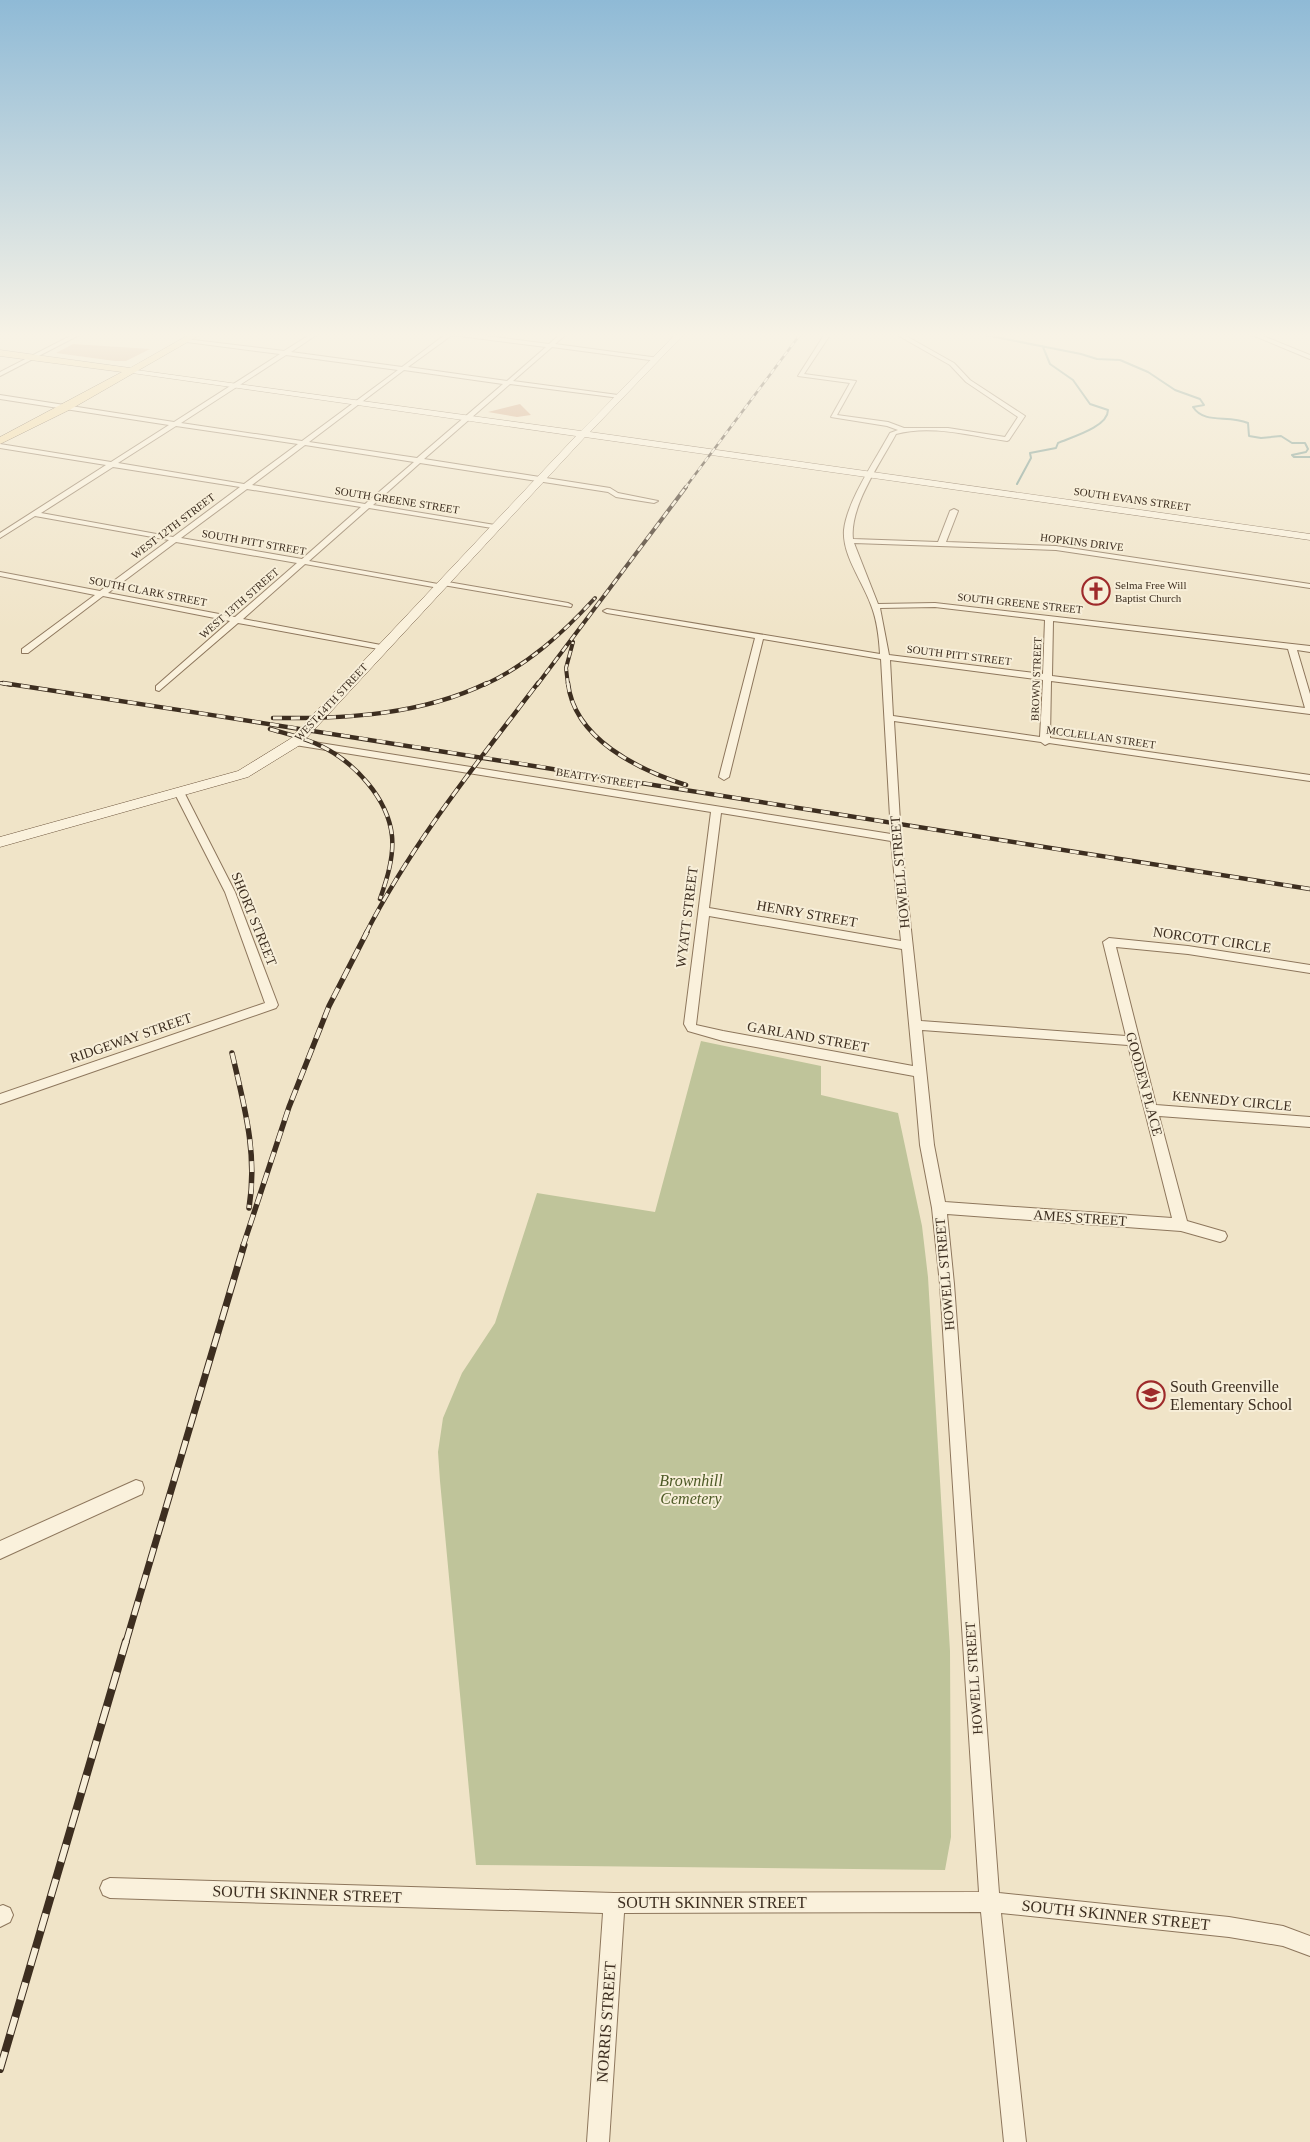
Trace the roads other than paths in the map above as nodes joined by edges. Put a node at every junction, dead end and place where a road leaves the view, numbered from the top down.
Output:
1 (18, 432) edge
2 (162, 432) edge
3 (233, 432) edge
4 (318, 432) edge
5 (451, 432) edge
6 (570, 432) edge
7 (895, 432) edge
8 (952, 432) edge
9 (1012, 432) edge
10 (584, 434) junction
11 (0, 441) edge
12 (303, 443) junction
13 (0, 446) edge
14 (420, 460) junction
15 (112, 465) junction
16 (871, 475) junction
17 (541, 479) junction
18 (245, 486) junction
19 (654, 501) dead end
20 (367, 507) junction
21 (954, 512) dead end
22 (34, 514) junction
23 (495, 528) junction
24 (182, 533) junction
25 (0, 536) edge
26 (1310, 537) edge
27 (174, 539) junction
28 (849, 541) junction
29 (941, 544) junction
30 (311, 555) junction
31 (303, 562) junction
32 (0, 574) edge
33 (443, 582) junction
34 (1310, 586) edge
35 (101, 594) junction
36 (568, 604) dead end
37 (876, 606) junction
38 (607, 611) dead end
39 (1049, 618) junction
40 (237, 620) junction
41 (758, 637) junction
42 (1292, 647) junction
43 (381, 648) junction
44 (1310, 649) edge
45 (25, 651) dead end
46 (886, 657) junction
47 (1047, 678) junction
48 (159, 688) dead end
49 (1310, 710) edge
50 (890, 718) junction
51 (295, 742) junction
52 (1045, 742) junction
53 (724, 777) dead end
54 (1310, 778) edge
55 (179, 792) junction
56 (716, 809) junction
57 (896, 838) junction
58 (0, 842) edge
59 (703, 911) junction
60 (1109, 942) joint
61 (907, 946) junction
62 (1310, 969) edge
63 (272, 1006) joint
64 (915, 1025) junction
65 (692, 1028) joint
66 (1132, 1041) junction
67 (920, 1072) junction
68 (0, 1099) edge
69 (1152, 1110) junction
70 (1310, 1122) edge
71 (938, 1208) junction
72 (1181, 1225) junction
73 (1220, 1236) dead end
74 (136, 1488) dead end
75 (0, 1550) edge
76 (110, 1888) dead end
77 (990, 1902) junction
78 (614, 1903) junction
79 (1310, 1946) edge
80 (598, 2142) edge
81 (1015, 2142) edge

1 - 11 main road
2 - 15 street
3 - 12 street
4 - 12 street, WEST 12TH STREET
5 - 14 street, WEST 13TH STREET
6 - 10 main road, SOUTH EVANS STREET
7 - 16 street, HOWELL STREET
8 - 9 street
10 - 16 main road, SOUTH EVANS STREET
10 - 17 main road, WEST 14TH STREET
12 - 14 street
12 - 18 street, WEST 12TH STREET
13 - 15 street, SOUTH GREENE STREET
14 - 17 street
14 - 20 street, WEST 13TH STREET
15 - 18 street, SOUTH GREENE STREET
15 - 22 street
16 - 26 main road, SOUTH EVANS STREET
16 - 28 street, HOWELL STREET
17 - 19 street
17 - 23 main road, WEST 14TH STREET
18 - 20 street, SOUTH GREENE STREET
18 - 24 street, WEST 12TH STREET
20 - 23 street, SOUTH GREENE STREET
20 - 30 street, WEST 13TH STREET
21 - 29 street
22 - 25 street
22 - 27 street, SOUTH PITT STREET
23 - 33 main road, WEST 14TH STREET
24 - 27 street, WEST 12TH STREET
24 - 30 street, SOUTH PITT STREET
27 - 31 street, SOUTH PITT STREET
27 - 35 street, WEST 12TH STREET
28 - 29 street, HOPKINS DRIVE
28 - 37 street, HOWELL STREET
29 - 34 street, HOPKINS DRIVE
30 - 31 street, WEST 13TH STREET
30 - 33 street, SOUTH PITT STREET
31 - 33 street, SOUTH PITT STREET
31 - 40 street, WEST 13TH STREET
32 - 35 street, SOUTH CLARK STREET
33 - 36 street, SOUTH PITT STREET
33 - 43 main road, WEST 14TH STREET
35 - 40 street, SOUTH CLARK STREET
35 - 45 street, WEST 12TH STREET
37 - 39 street, SOUTH GREENE STREET
37 - 46 street, HOWELL STREET
38 - 41 street, SOUTH PITT STREET
39 - 42 street, SOUTH GREENE STREET
39 - 47 street, BROWN STREET
40 - 43 street, SOUTH CLARK STREET
40 - 48 street, WEST 13TH STREET
41 - 46 street, SOUTH PITT STREET
41 - 53 street
42 - 44 street, SOUTH GREENE STREET
42 - 49 street
43 - 51 main road, WEST 14TH STREET
46 - 47 street, SOUTH PITT STREET
46 - 50 street, HOWELL STREET
47 - 49 street, SOUTH PITT STREET
47 - 52 street, BROWN STREET
50 - 52 street, MCCLELLAN STREET
50 - 57 street, HOWELL STREET
51 - 55 main road, WEST 14TH STREET
51 - 56 street, BEATTY STREET
52 - 54 street, MCCLELLAN STREET
55 - 58 main road, WEST 14TH STREET
55 - 63 street, SHORT STREET
56 - 57 street, BEATTY STREET
56 - 59 street, WYATT STREET
57 - 61 street, HOWELL STREET
59 - 61 street, HENRY STREET
59 - 65 street, WYATT STREET
60 - 62 street, NORCOTT CIRCLE
60 - 66 street, GOODEN PLACE
61 - 64 street, HOWELL STREET
63 - 68 street, RIDGEWAY STREET
64 - 66 street
64 - 67 street, HOWELL STREET
65 - 67 street, GARLAND STREET
66 - 69 street, GOODEN PLACE
67 - 71 street, HOWELL STREET
69 - 70 street, KENNEDY CIRCLE
69 - 72 street, GOODEN PLACE
71 - 72 street, AMES STREET
71 - 77 street, HOWELL STREET
72 - 73 street, AMES STREET
74 - 75 street
76 - 78 street, SOUTH SKINNER STREET
77 - 78 street, SOUTH SKINNER STREET
77 - 79 street, SOUTH SKINNER STREET
77 - 81 street, HOWELL STREET
78 - 80 street, NORRIS STREET

